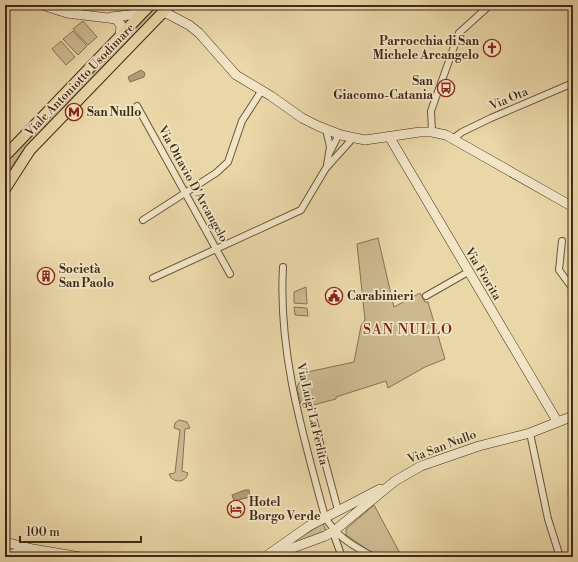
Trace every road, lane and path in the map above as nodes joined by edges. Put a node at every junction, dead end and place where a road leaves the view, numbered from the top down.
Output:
1 (42, 5) edge
2 (490, 5) edge
3 (148, 7) edge
4 (167, 8) edge
5 (109, 17) junction
6 (120, 37) junction
7 (573, 84) edge
8 (262, 90) junction
9 (137, 106) dead end
10 (326, 129) junction
11 (432, 132) junction
12 (339, 134) junction
13 (353, 138) junction
14 (390, 138) junction
15 (454, 138) junction
16 (330, 154) junction
17 (5, 156) edge
18 (326, 168) junction
19 (5, 188) edge
20 (185, 192) junction
21 (573, 207) edge
22 (143, 220) dead end
23 (562, 241) dead end
24 (217, 249) junction
25 (283, 267) dead end
26 (468, 272) junction
27 (230, 274) dead end
28 (153, 278) dead end
29 (573, 289) edge
30 (426, 296) dead end
31 (311, 410) dead end
32 (573, 416) edge
33 (557, 421) junction
34 (530, 433) junction
35 (395, 481) junction
36 (353, 503) junction
37 (338, 510) junction
38 (359, 511) junction
39 (325, 517) junction
40 (334, 531) junction
41 (5, 542) edge
42 (33, 549) junction
43 (5, 556) edge
44 (80, 557) edge
45 (264, 557) edge
46 (268, 557) edge
47 (342, 557) edge
48 (373, 557) edge
49 (560, 557) edge

1 - 5 main road
2 - 11 street
3 - 5 main road
3 - 6 main road, Viale Antoniotto Usodimare
4 - 8 main road
4 - 19 main road, Viale Antoniotto Usodimare
5 - 6 main road
6 - 17 main road, Viale Antoniotto Usodimare
7 - 15 street, Via Ota
8 - 10 main road
8 - 20 street
9 - 20 street, Via Ottavio D'Arcangelo
10 - 12 main road
10 - 16 street
11 - 14 main road
11 - 15 main road
12 - 13 main road
12 - 16 street
13 - 14 main road
13 - 18 street
14 - 26 main road, Via Fiorita
15 - 21 main road
16 - 18 street
18 - 24 street
20 - 22 street
20 - 24 street, Via Ottavio D'Arcangelo
23 - 29 street
24 - 27 street, Via Ottavio D'Arcangelo
24 - 28 street
25 - 39 street, Via Luigi La Ferlita
26 - 30 street
26 - 33 main road, Via Fiorita
31 - 37 street
32 - 33 main road, Via San Nullo
33 - 34 main road, Via San Nullo
34 - 35 main road, Via San Nullo
34 - 49 street
35 - 36 main road
35 - 38 main road, Via San Nullo
36 - 37 main road
36 - 38 street
37 - 39 main road
38 - 40 main road, Via San Nullo
39 - 40 street, Via Luigi La Ferlita
39 - 45 main road
40 - 46 main road, Via San Nullo
40 - 47 street
40 - 48 street
41 - 42 main road
42 - 43 main road
42 - 44 main road

